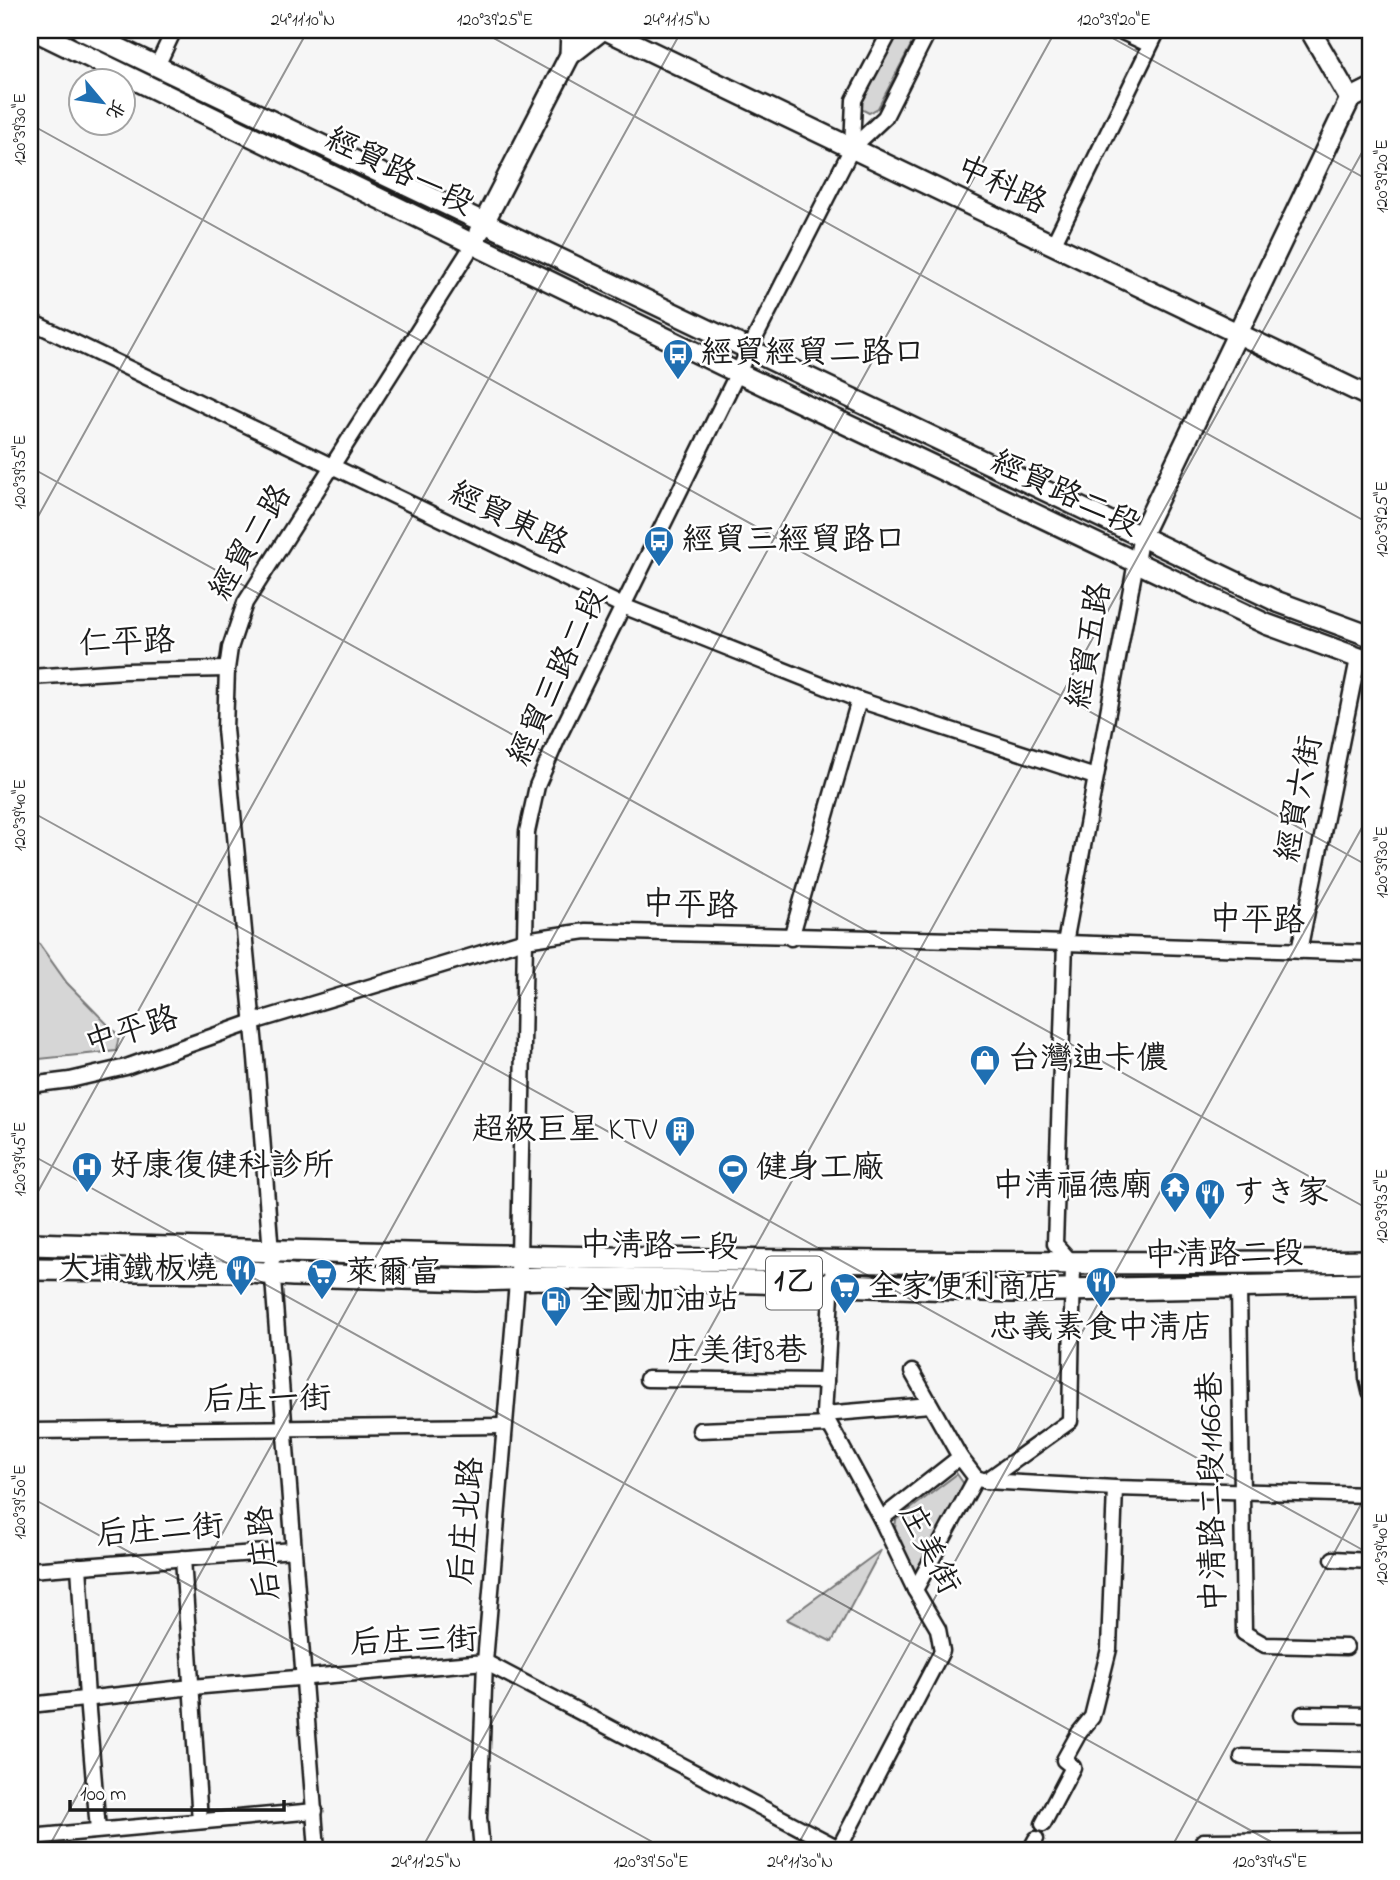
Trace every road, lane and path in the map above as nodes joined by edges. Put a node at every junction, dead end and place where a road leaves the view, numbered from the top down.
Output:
1 (33, 30) edge
2 (81, 30) edge
3 (174, 30) edge
4 (571, 30) edge
5 (604, 30) edge
6 (891, 30) edge
7 (929, 30) edge
8 (1118, 30) edge
9 (1158, 30) edge
10 (1310, 30) edge
11 (1150, 45) junction
12 (570, 55) junction
13 (156, 66) junction
14 (1370, 89) edge
15 (1350, 100) junction
16 (852, 148) junction
17 (484, 222) junction
18 (474, 243) junction
19 (1053, 245) junction
20 (30, 321) edge
21 (1238, 333) junction
22 (748, 350) junction
23 (737, 373) junction
24 (1370, 397) edge
25 (332, 468) junction
26 (1141, 535) junction
27 (1136, 562) junction
28 (623, 606) junction
29 (1370, 636) edge
30 (1364, 660) edge
31 (227, 669) junction
32 (30, 677) edge
33 (859, 700) junction
34 (1095, 777) junction
35 (791, 938) junction
36 (525, 940) junction
37 (1065, 943) junction
38 (1299, 951) junction
39 (1370, 953) edge
40 (253, 1022) junction
41 (30, 1085) edge
42 (30, 1244) edge
43 (272, 1251) junction
44 (519, 1258) junction
45 (833, 1261) junction
46 (1370, 1261) edge
47 (1073, 1264) junction
48 (30, 1269) edge
49 (273, 1274) junction
50 (516, 1280) junction
51 (831, 1284) junction
52 (1367, 1284) edge
53 (1239, 1288) junction
54 (1071, 1290) junction
55 (912, 1372) dead end
56 (647, 1380) dead end
57 (826, 1381) junction
58 (1370, 1391) edge
59 (930, 1405) junction
60 (826, 1419) junction
61 (504, 1426) junction
62 (284, 1429) junction
63 (700, 1430) dead end
64 (30, 1431) edge
65 (960, 1457) junction
66 (981, 1480) junction
67 (1115, 1488) junction
68 (1242, 1492) junction
69 (1370, 1495) edge
70 (881, 1519) junction
71 (294, 1550) junction
72 (183, 1559) junction
73 (1333, 1559) dead end
74 (1370, 1561) edge
75 (79, 1566) junction
76 (30, 1570) edge
77 (915, 1590) junction
78 (1346, 1647) dead end
79 (485, 1662) junction
80 (305, 1677) junction
81 (192, 1687) junction
82 (87, 1698) junction
83 (30, 1705) edge
84 (1303, 1714) dead end
85 (1370, 1714) edge
86 (1242, 1757) dead end
87 (1370, 1760) edge
88 (314, 1811) junction
89 (200, 1821) junction
90 (1043, 1825) dead end
91 (98, 1830) junction
92 (30, 1837) edge
93 (1370, 1840) edge
94 (1203, 1841) dead end
95 (317, 1850) edge
96 (482, 1850) edge
97 (839, 1850) edge

1 - 18 street, 經貿路一段
2 - 13 street, 經貿路一段
3 - 13 street
4 - 12 street, 經貿二路
5 - 12 street, 經貿二路
5 - 16 street, 中科路
6 - 16 street, 經貿三路二段
7 - 16 street, 經貿三路二段
8 - 11 street
9 - 11 street
10 - 15 street
11 - 19 street
12 - 17 street, 經貿二路
13 - 17 street, 經貿路一段
14 - 15 street
15 - 21 street, 經貿五路
16 - 19 street, 中科路
16 - 22 street, 經貿三路二段
17 - 18 street, 經貿二路
17 - 22 street, 經貿路一段
18 - 23 street, 經貿路一段
18 - 25 street, 經貿二路
19 - 21 street, 中科路
20 - 25 street, 經貿東路
21 - 24 street, 中科路
21 - 26 street, 經貿五路
22 - 23 street, 經貿三路二段
22 - 26 street, 經貿路二段
23 - 27 street, 經貿路二段
23 - 28 street, 經貿三路二段
25 - 28 street, 經貿東路
25 - 31 street, 經貿二路
26 - 27 street, 經貿五路
26 - 29 street, 經貿路二段
27 - 30 street, 經貿路二段
27 - 34 street, 經貿五路
28 - 33 street, 經貿東路
28 - 36 street, 經貿三路二段
30 - 38 street, 經貿六街
31 - 32 street, 仁平路
31 - 40 street, 經貿二路
33 - 34 street, 經貿東路
33 - 35 street
34 - 37 street, 經貿五路
35 - 36 street, 中平路
35 - 37 street, 中平路
36 - 40 street, 中平路
36 - 44 street, 經貿三路二段
37 - 38 street, 中平路
37 - 47 street, 經貿五路
38 - 39 street, 中平路
40 - 41 street, 中平路
40 - 43 street, 經貿二路
42 - 43 main road, 中清路二段 / 1乙
43 - 44 main road, 中清路二段 / 1乙
43 - 49 street, 后庄路
44 - 45 main road, 中清路二段 / 1乙
44 - 50 street, 經貿三路二段
45 - 47 main road, 中清路二段 / 1乙
45 - 51 street
46 - 47 main road, 中清路二段 / 1乙
47 - 54 street
48 - 49 main road, 中清路二段 / 1乙
49 - 50 main road, 中清路二段 / 1乙
49 - 62 street, 后庄路
50 - 51 main road, 中清路二段 / 1乙
50 - 61 street, 后庄北路
51 - 54 main road, 中清路二段 / 1乙
51 - 57 street
52 - 53 main road, 中清路二段 / 1乙
52 - 58 street
53 - 54 main road, 中清路二段 / 1乙
53 - 68 street, 中清路二段1166巷
54 - 66 street
55 - 59 street
56 - 57 street, 庄美街8巷
57 - 60 street
59 - 60 street
59 - 65 street
60 - 63 street
60 - 70 street, 庄美街
61 - 62 street, 后庄一街
61 - 79 street, 后庄北路
62 - 64 street, 后庄一街
62 - 71 street, 后庄路
65 - 66 street
65 - 70 street
66 - 67 street
66 - 77 street
67 - 68 street
67 - 90 street
68 - 69 street
68 - 78 street, 中清路二段1166巷
70 - 77 street, 庄美街
71 - 72 street, 后庄二街
71 - 80 street, 后庄路
72 - 75 street, 后庄二街
72 - 81 street
73 - 74 street
75 - 76 street, 后庄二街
75 - 82 street
77 - 97 street, 庄美街
79 - 80 street, 后庄三街
79 - 96 street, 后庄北路
79 - 97 street, 后庄三街
80 - 81 street, 后庄三街
80 - 88 street, 后庄路
81 - 82 street, 后庄三街
81 - 89 street
82 - 83 street, 后庄三街
82 - 91 street
84 - 85 street
86 - 87 street
88 - 89 street
88 - 95 street, 后庄路
89 - 91 street
91 - 92 street
93 - 94 street

